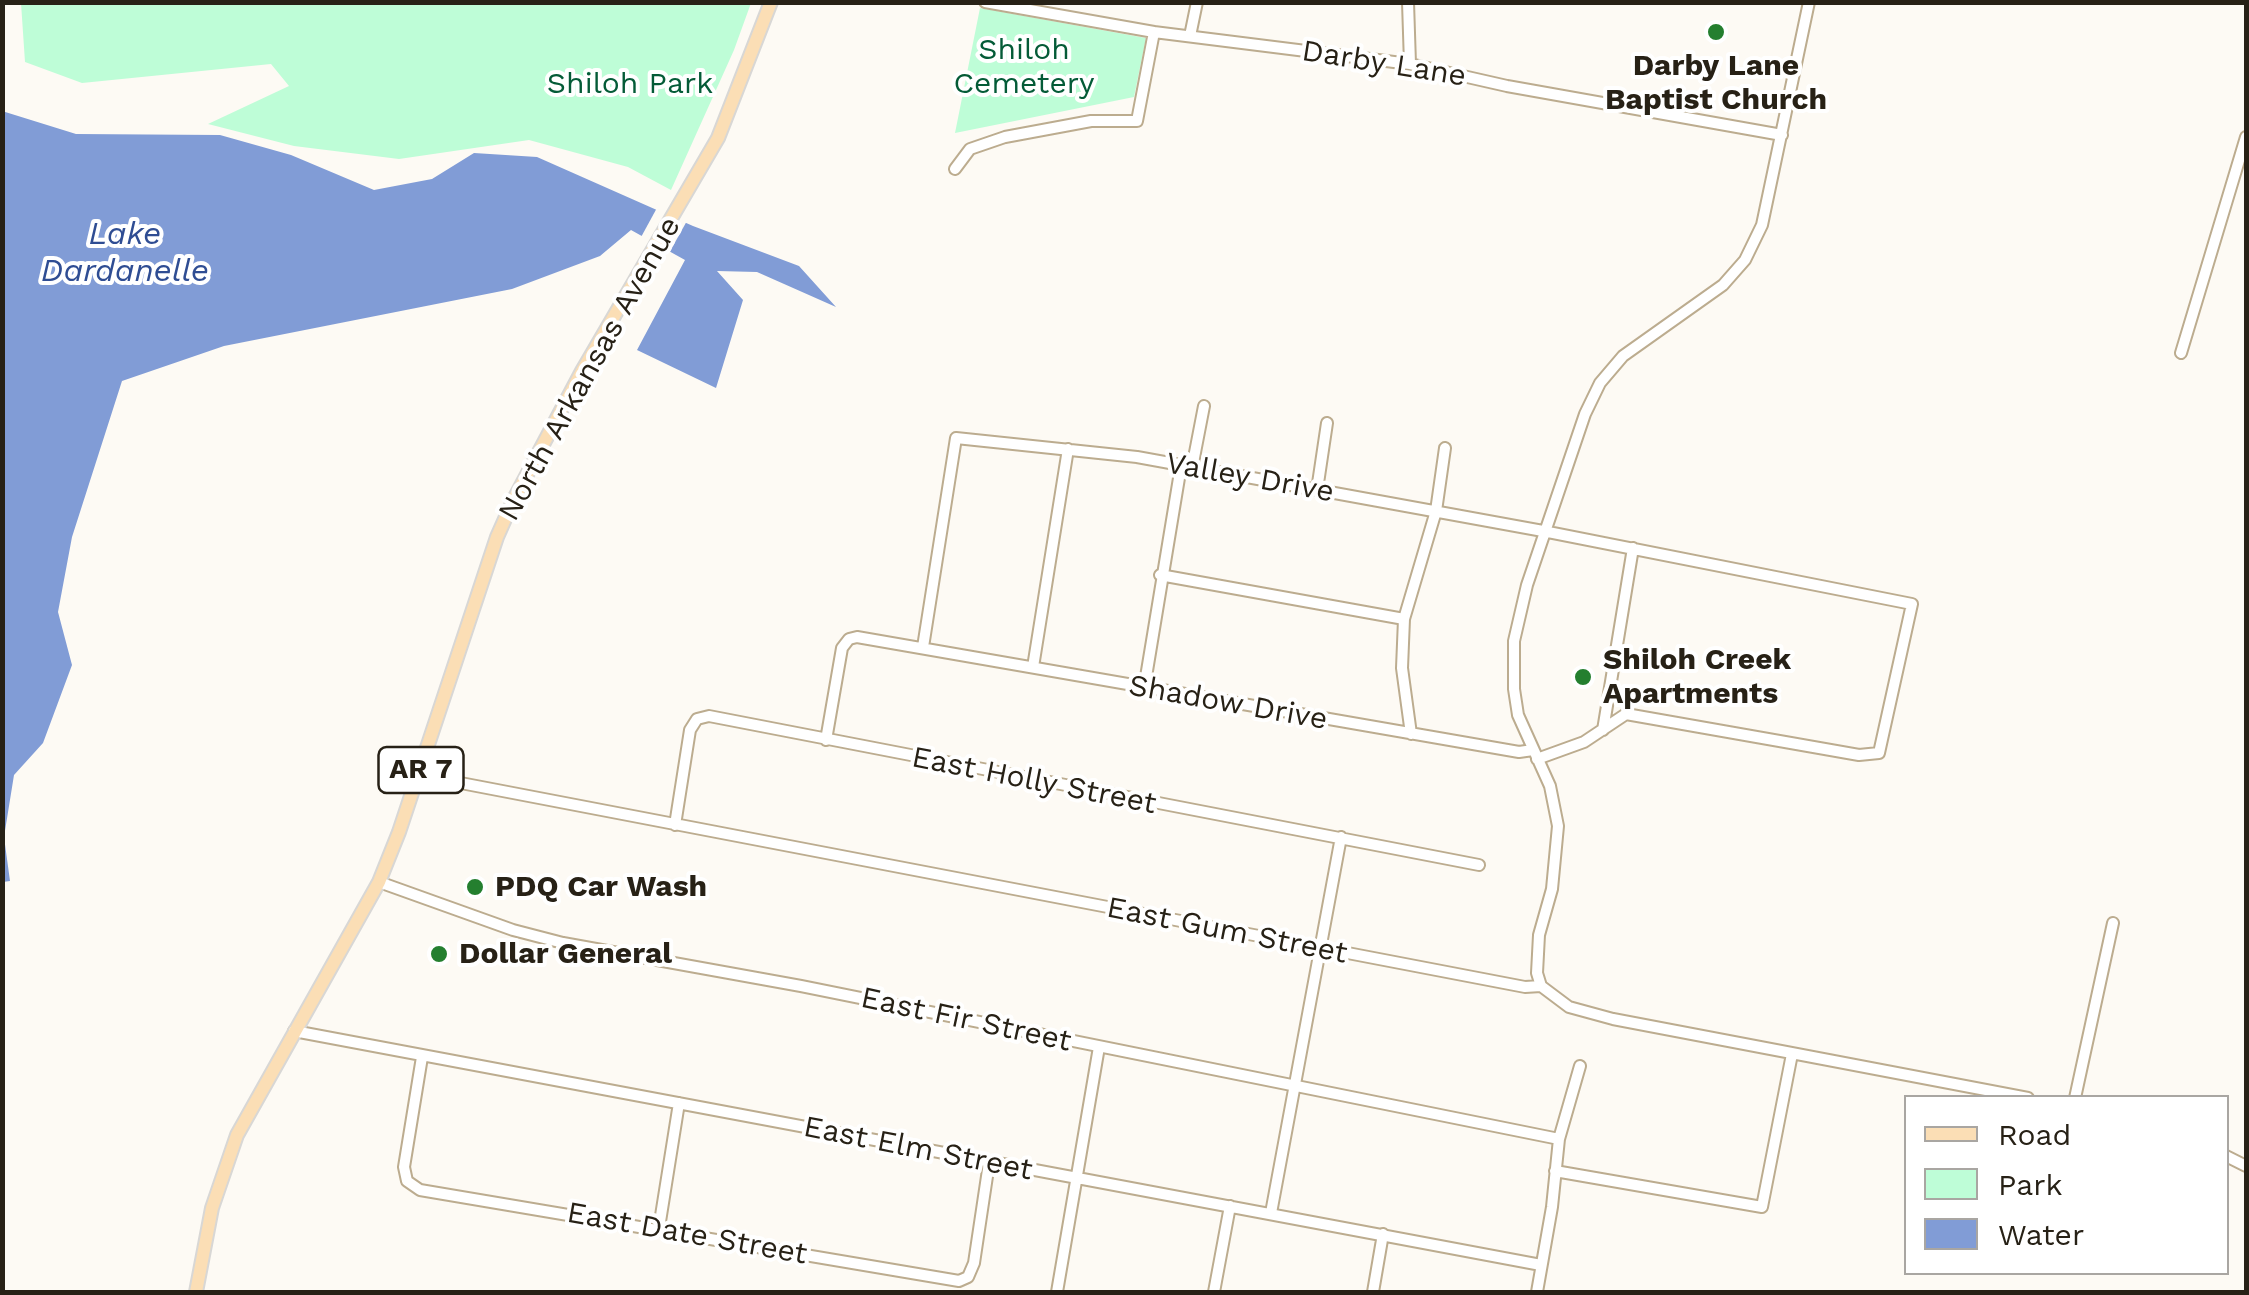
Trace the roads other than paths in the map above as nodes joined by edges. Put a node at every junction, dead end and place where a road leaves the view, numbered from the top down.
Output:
1 (771, 2) edge
2 (984, 2) edge
3 (1197, 2) edge
4 (1408, 2) edge
5 (1809, 2) edge
6 (1154, 32) junction
7 (1190, 36) junction
8 (1410, 64) junction
9 (1782, 135) junction
10 (2246, 137) edge
11 (956, 169) dead end
12 (2181, 353) dead end
13 (1204, 406) dead end
14 (1327, 423) dead end
15 (1068, 448) junction
16 (1446, 448) dead end
17 (1186, 467) junction
18 (1317, 490) junction
19 (1436, 511) junction
20 (1543, 531) junction
21 (1632, 548) junction
22 (1160, 575) junction
23 (1404, 619) junction
24 (922, 647) junction
25 (1033, 667) junction
26 (1144, 689) junction
27 (1603, 730) junction
28 (1411, 734) junction
29 (826, 740) junction
30 (1535, 754) junction
31 (419, 776) junction
32 (674, 826) junction
33 (1341, 837) junction
34 (1479, 865) dead end
35 (379, 882) junction
36 (2113, 923) dead end
37 (1320, 948) junction
38 (1542, 986) junction
39 (294, 1032) junction
40 (1100, 1047) junction
41 (1792, 1054) junction
42 (422, 1056) junction
43 (1580, 1066) dead end
44 (1295, 1086) junction
45 (2012, 1095) edge
46 (2076, 1095) edge
47 (680, 1103) junction
48 (1559, 1139) junction
49 (989, 1163) junction
50 (1555, 1171) junction
51 (1076, 1179) junction
52 (1230, 1206) junction
53 (1271, 1213) junction
54 (658, 1228) junction
55 (1383, 1234) junction
56 (1541, 1265) junction
57 (196, 1292) edge
58 (1057, 1292) edge
59 (1214, 1292) edge
60 (1374, 1292) edge
61 (1537, 1292) edge

1 - 31 main road, North Arkansas Avenue / AR 7
2 - 6 street, Darby Lane
3 - 7 street
4 - 8 street
5 - 9 street
6 - 7 street, Darby Lane
6 - 11 street
7 - 8 street, Darby Lane
8 - 9 street, Darby Lane
9 - 20 street
10 - 12 street
13 - 17 street
14 - 18 street
15 - 17 street, Valley Drive
15 - 24 street, Valley Drive
15 - 25 street
16 - 19 street
17 - 18 street, Valley Drive
17 - 22 street
18 - 19 street, Valley Drive
19 - 20 street, Valley Drive
19 - 23 street
20 - 21 street, Valley Drive
20 - 30 street
21 - 27 street
21 - 27 street, Valley Drive
22 - 23 street
22 - 26 street
23 - 28 street
24 - 25 street, Shadow Drive
24 - 29 street, Shadow Drive
25 - 26 street, Shadow Drive
26 - 28 street, Shadow Drive
27 - 30 street
28 - 30 street, Shadow Drive
29 - 32 street, East Holly Street
29 - 33 street, East Holly Street
30 - 38 street
31 - 32 street, East Gum Street
31 - 35 main road, North Arkansas Avenue / AR 7
32 - 37 street, East Gum Street
33 - 34 street, East Holly Street
33 - 37 street
35 - 39 main road, North Arkansas Avenue / AR 7
35 - 40 street, East Fir Street
36 - 46 street
37 - 38 street, East Gum Street
37 - 44 street
38 - 41 street, East Gum Street
39 - 42 street, East Elm Street
39 - 57 main road, North Arkansas Avenue / AR 7
40 - 44 street, East Fir Street
40 - 51 street
41 - 45 street, East Gum Street
41 - 50 street
42 - 47 street, East Elm Street
42 - 54 street, East Date Street
43 - 48 street
44 - 48 street, East Fir Street
44 - 53 street
47 - 49 street, East Elm Street
47 - 54 street
48 - 50 street
49 - 51 street, East Elm Street
49 - 54 street, East Date Street
50 - 56 street
51 - 52 street, East Elm Street
51 - 58 street
52 - 53 street, East Elm Street
52 - 59 street
53 - 55 street, East Elm Street
55 - 56 street, East Elm Street
55 - 60 street
56 - 61 street

